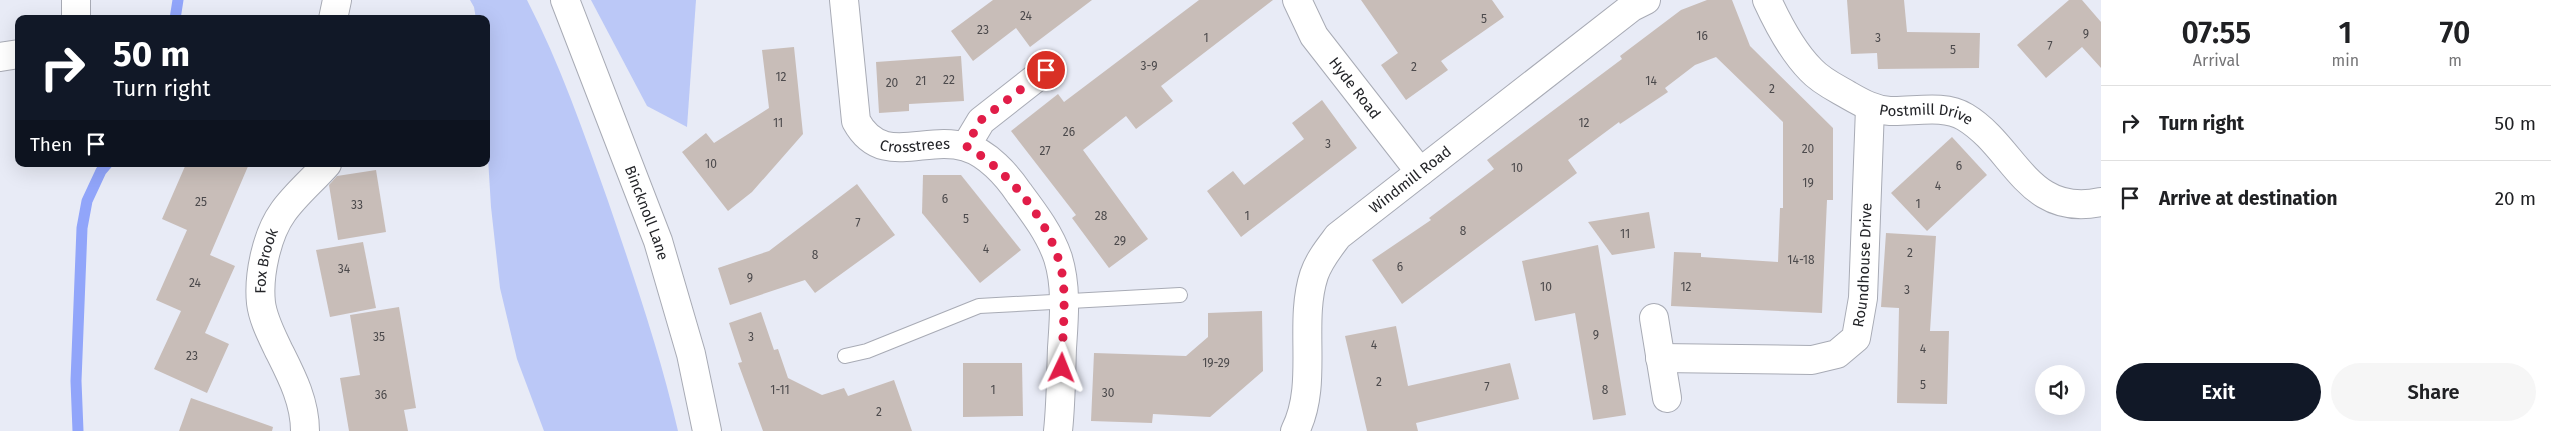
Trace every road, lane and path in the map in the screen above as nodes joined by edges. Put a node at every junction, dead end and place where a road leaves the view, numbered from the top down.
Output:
1 (76, 0) edge
2 (337, 0) edge
3 (565, 0) edge
4 (844, 0) edge
5 (1297, 0) edge
6 (1646, 0) edge
7 (1767, 0) edge
8 (76, 15) edge
9 (334, 15) edge
10 (15, 55) edge
11 (0, 57) edge
12 (1046, 70) dead end
13 (1870, 108) junction
14 (966, 146) junction
15 (323, 167) edge
16 (1420, 172) junction
17 (2101, 202) edge
18 (1180, 296) dead end
19 (1065, 303) junction
20 (1654, 318) dead end
21 (845, 356) dead end
22 (1660, 358) junction
23 (1667, 398) dead end
24 (306, 431) edge
25 (707, 431) edge
26 (1058, 431) edge
27 (1295, 431) edge

1 - 8 street
2 - 9 street
3 - 25 street, Bincknoll Lane
4 - 14 street, Crosstrees
5 - 16 street, Hyde Road
6 - 16 street, Windmill Road
7 - 13 street, Postmill Drive
10 - 11 street
12 - 14 street
13 - 17 street, Postmill Drive
13 - 22 street, Roundhouse Drive
14 - 19 street, Crosstrees
15 - 24 street, Fox Brook
16 - 27 street, Windmill Road
18 - 19 lane
19 - 21 lane
19 - 26 street, Crosstrees
20 - 22 street
22 - 23 street

